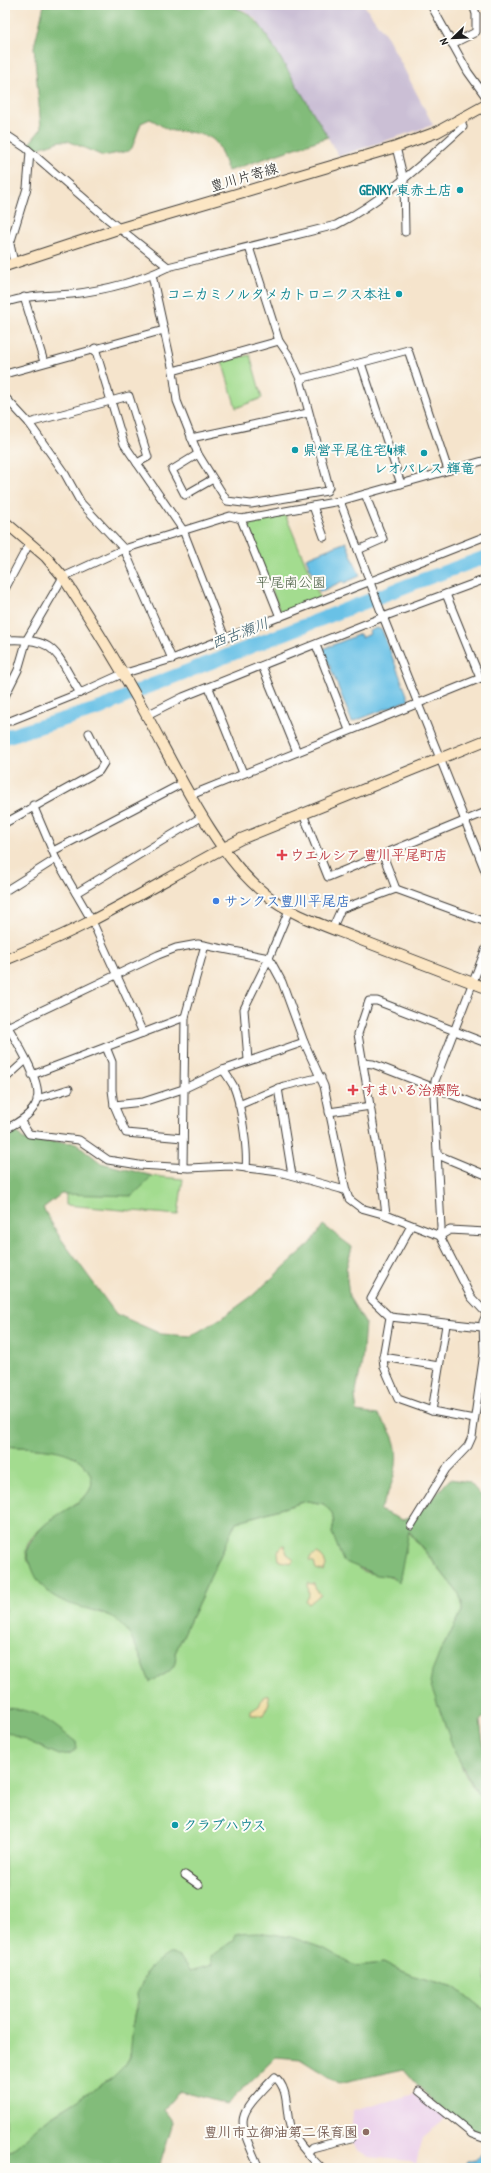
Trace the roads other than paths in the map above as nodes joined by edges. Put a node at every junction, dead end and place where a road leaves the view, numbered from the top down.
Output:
1 (431, 5) edge
2 (473, 5) edge
3 (452, 44) junction
4 (485, 105) edge
5 (461, 120) junction
6 (5, 134) edge
7 (396, 147) junction
8 (30, 152) junction
9 (404, 180) junction
10 (121, 228) junction
11 (405, 232) dead end
12 (250, 247) junction
13 (10, 264) edge
14 (168, 267) junction
15 (152, 275) junction
16 (24, 297) junction
17 (5, 303) edge
18 (164, 330) junction
19 (279, 341) junction
20 (95, 348) junction
21 (44, 362) junction
22 (361, 363) junction
23 (173, 370) junction
24 (5, 374) edge
25 (300, 379) junction
26 (5, 397) edge
27 (110, 402) junction
28 (308, 413) junction
29 (29, 423) junction
30 (191, 438) junction
31 (198, 454) junction
32 (486, 460) edge
33 (137, 463) junction
34 (448, 470) junction
35 (213, 479) junction
36 (401, 484) junction
37 (365, 494) junction
38 (340, 501) junction
39 (313, 506) junction
40 (241, 519) junction
41 (5, 522) edge
42 (182, 530) junction
43 (486, 536) edge
44 (324, 537) dead end
45 (30, 542) junction
46 (124, 549) junction
47 (358, 550) junction
48 (63, 577) junction
49 (486, 579) edge
50 (370, 580) junction
51 (5, 589) edge
52 (446, 594) junction
53 (280, 617) junction
54 (383, 617) junction
55 (225, 638) junction
56 (27, 639) junction
57 (5, 640) edge
58 (316, 645) junction
59 (172, 659) junction
60 (262, 666) junction
61 (483, 677) edge
62 (125, 678) junction
63 (209, 688) junction
64 (80, 693) junction
65 (5, 696) edge
66 (417, 704) junction
67 (147, 715) junction
68 (5, 721) edge
69 (349, 730) junction
70 (89, 733) dead end
71 (486, 740) edge
72 (297, 752) junction
73 (439, 759) junction
74 (243, 773) junction
75 (183, 782) junction
76 (191, 795) junction
77 (33, 805) junction
78 (486, 812) edge
79 (303, 814) junction
80 (203, 816) junction
81 (465, 821) junction
82 (5, 823) edge
83 (223, 848) junction
84 (53, 851) junction
85 (383, 856) junction
86 (56, 859) junction
87 (486, 873) edge
88 (396, 889) junction
89 (5, 891) edge
90 (76, 894) junction
91 (289, 910) junction
92 (92, 921) junction
93 (486, 922) edge
94 (332, 929) junction
95 (206, 945) junction
96 (486, 948) edge
97 (269, 958) junction
98 (5, 960) edge
99 (116, 975) junction
100 (472, 983) junction
101 (486, 988) edge
102 (185, 1017) junction
103 (6, 1026) edge
104 (455, 1031) junction
105 (142, 1033) junction
106 (304, 1042) junction
107 (486, 1043) edge
108 (106, 1047) junction
109 (26, 1060) junction
110 (248, 1060) junction
111 (363, 1063) junction
112 (224, 1070) junction
113 (32, 1075) junction
114 (321, 1077) junction
115 (5, 1079) edge
116 (278, 1088) junction
117 (434, 1088) junction
118 (69, 1089) dead end
119 (183, 1089) junction
120 (37, 1099) junction
121 (114, 1104) junction
122 (238, 1105) junction
123 (371, 1106) junction
124 (486, 1108) edge
125 (329, 1112) junction
126 (20, 1122) junction
127 (5, 1129) edge
128 (183, 1138) junction
129 (438, 1155) junction
130 (183, 1167) junction
131 (246, 1168) junction
132 (292, 1175) junction
133 (486, 1175) edge
134 (346, 1191) junction
135 (386, 1215) junction
136 (411, 1226) junction
137 (486, 1231) edge
138 (440, 1236) junction
139 (485, 1309) edge
140 (390, 1317) junction
141 (446, 1325) junction
142 (482, 1328) junction
143 (383, 1357) junction
144 (438, 1366) junction
145 (432, 1411) junction
146 (474, 1419) junction
147 (411, 1526) dead end
148 (185, 1875) dead end
149 (199, 1885) dead end
150 (419, 2091) dead end
151 (351, 2138) dead end
152 (486, 2140) edge
153 (307, 2153) junction
154 (260, 2168) edge
155 (321, 2168) edge

1 - 3 street
2 - 3 street
3 - 4 street
4 - 5 street, 豊川片寄線
5 - 7 street, 豊川片寄線
5 - 9 street
6 - 8 street
7 - 9 street
7 - 10 street, 豊川片寄線
8 - 10 street
8 - 13 street
9 - 11 street
9 - 12 street
10 - 13 street, 豊川片寄線
10 - 14 street
12 - 14 street
12 - 19 street
14 - 15 street
15 - 16 street
15 - 18 street
16 - 17 street
16 - 21 street
18 - 20 street
18 - 23 street
19 - 23 street
19 - 25 street
20 - 21 street
20 - 27 street
21 - 24 street
22 - 25 street
22 - 34 street
22 - 36 street
23 - 30 street
25 - 28 street
26 - 29 street
27 - 29 street
27 - 33 street
27 - 33 street
28 - 30 street
28 - 35 street
29 - 46 street
30 - 31 street
31 - 35 street
31 - 35 street
32 - 34 street
33 - 42 street
34 - 36 street
36 - 37 street
37 - 38 street
37 - 47 street
38 - 39 street
38 - 47 street
39 - 40 street
39 - 44 street
40 - 42 street
40 - 53 street
41 - 45 street
42 - 46 street
42 - 55 street
43 - 50 street
45 - 48 street
45 - 51 street
46 - 48 street
46 - 59 street
47 - 50 street
48 - 56 street
48 - 62 street
49 - 52 street
50 - 53 street
50 - 54 street
52 - 54 street
52 - 61 street
53 - 55 street
54 - 58 street
54 - 66 street
55 - 59 street
56 - 57 street
56 - 64 street
56 - 65 street
58 - 60 street
58 - 69 street
59 - 62 street
60 - 63 street
60 - 72 street
61 - 66 street
62 - 64 street
62 - 67 street
63 - 67 street
63 - 74 street
64 - 68 street
66 - 69 street
66 - 73 street
67 - 75 street
69 - 72 street
70 - 77 street
71 - 73 street
72 - 74 street
73 - 79 street
73 - 81 street
74 - 76 street
75 - 76 street
75 - 84 street
76 - 80 street
77 - 82 street
77 - 84 street
78 - 81 street
79 - 83 street
79 - 85 street
80 - 83 street
80 - 90 street
81 - 85 street
81 - 87 street
83 - 91 street
83 - 92 street
84 - 86 street
85 - 88 street
86 - 89 street
86 - 90 street
88 - 93 street
88 - 94 street
90 - 92 street
91 - 94 street
91 - 97 street
92 - 98 street
92 - 99 street
94 - 100 street
95 - 97 street
95 - 99 street
95 - 102 street
96 - 100 street
97 - 106 street
97 - 110 street
99 - 103 street
99 - 105 street
100 - 101 street
100 - 104 street
102 - 105 street
102 - 119 street
103 - 109 street
104 - 107 street
104 - 111 street
104 - 117 street
105 - 108 street
106 - 110 street
106 - 114 street
108 - 113 street
108 - 121 street
109 - 113 street
109 - 115 street
110 - 112 street
111 - 117 street
111 - 123 street
112 - 119 street
112 - 122 street
113 - 120 street
114 - 116 street
114 - 125 street
116 - 122 street
116 - 132 street
117 - 124 street
117 - 129 street
118 - 120 street
119 - 121 street
119 - 128 street
120 - 126 street
121 - 128 street
122 - 131 street
123 - 125 street
123 - 135 street
125 - 134 street
126 - 127 street
126 - 130 street
128 - 130 street
129 - 133 street
129 - 138 street
130 - 131 street
131 - 132 street
132 - 134 street
134 - 135 street
135 - 136 street
136 - 138 street
136 - 140 street
137 - 138 street
138 - 139 street
139 - 142 street
140 - 141 street
140 - 143 street
141 - 142 street
141 - 144 street
142 - 146 street
143 - 144 street
143 - 145 street
144 - 145 street
145 - 146 street
146 - 147 street
148 - 149 street
150 - 152 street
151 - 153 street
153 - 154 street
153 - 155 street

